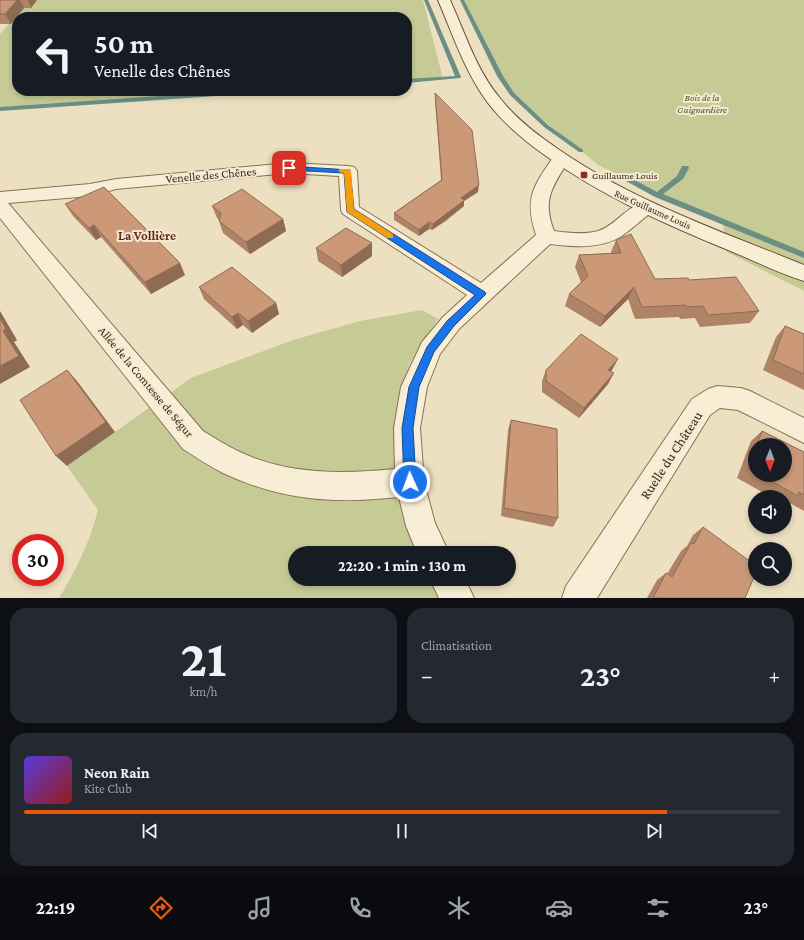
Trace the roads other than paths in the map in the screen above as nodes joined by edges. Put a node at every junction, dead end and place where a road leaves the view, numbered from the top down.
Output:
1 (444, 0) edge
2 (560, 160) junction
3 (0, 198) edge
4 (0, 205) edge
5 (645, 208) junction
6 (546, 237) junction
7 (804, 272) edge
8 (482, 294) junction
9 (804, 431) edge
10 (410, 482) junction
11 (430, 546) edge
12 (450, 586) edge
13 (458, 598) edge
14 (578, 598) edge

1 - 2 street, Rue Guillaume Louis
2 - 5 street, Rue Guillaume Louis
2 - 6 street
3 - 8 street, Venelle des Chênes
4 - 10 street, Allée de la Comtesse de Ségur
5 - 6 street
5 - 7 street, Rue Guillaume Louis
6 - 8 street
8 - 10 street
9 - 14 street, Ruelle du Château
10 - 11 street
12 - 13 street

